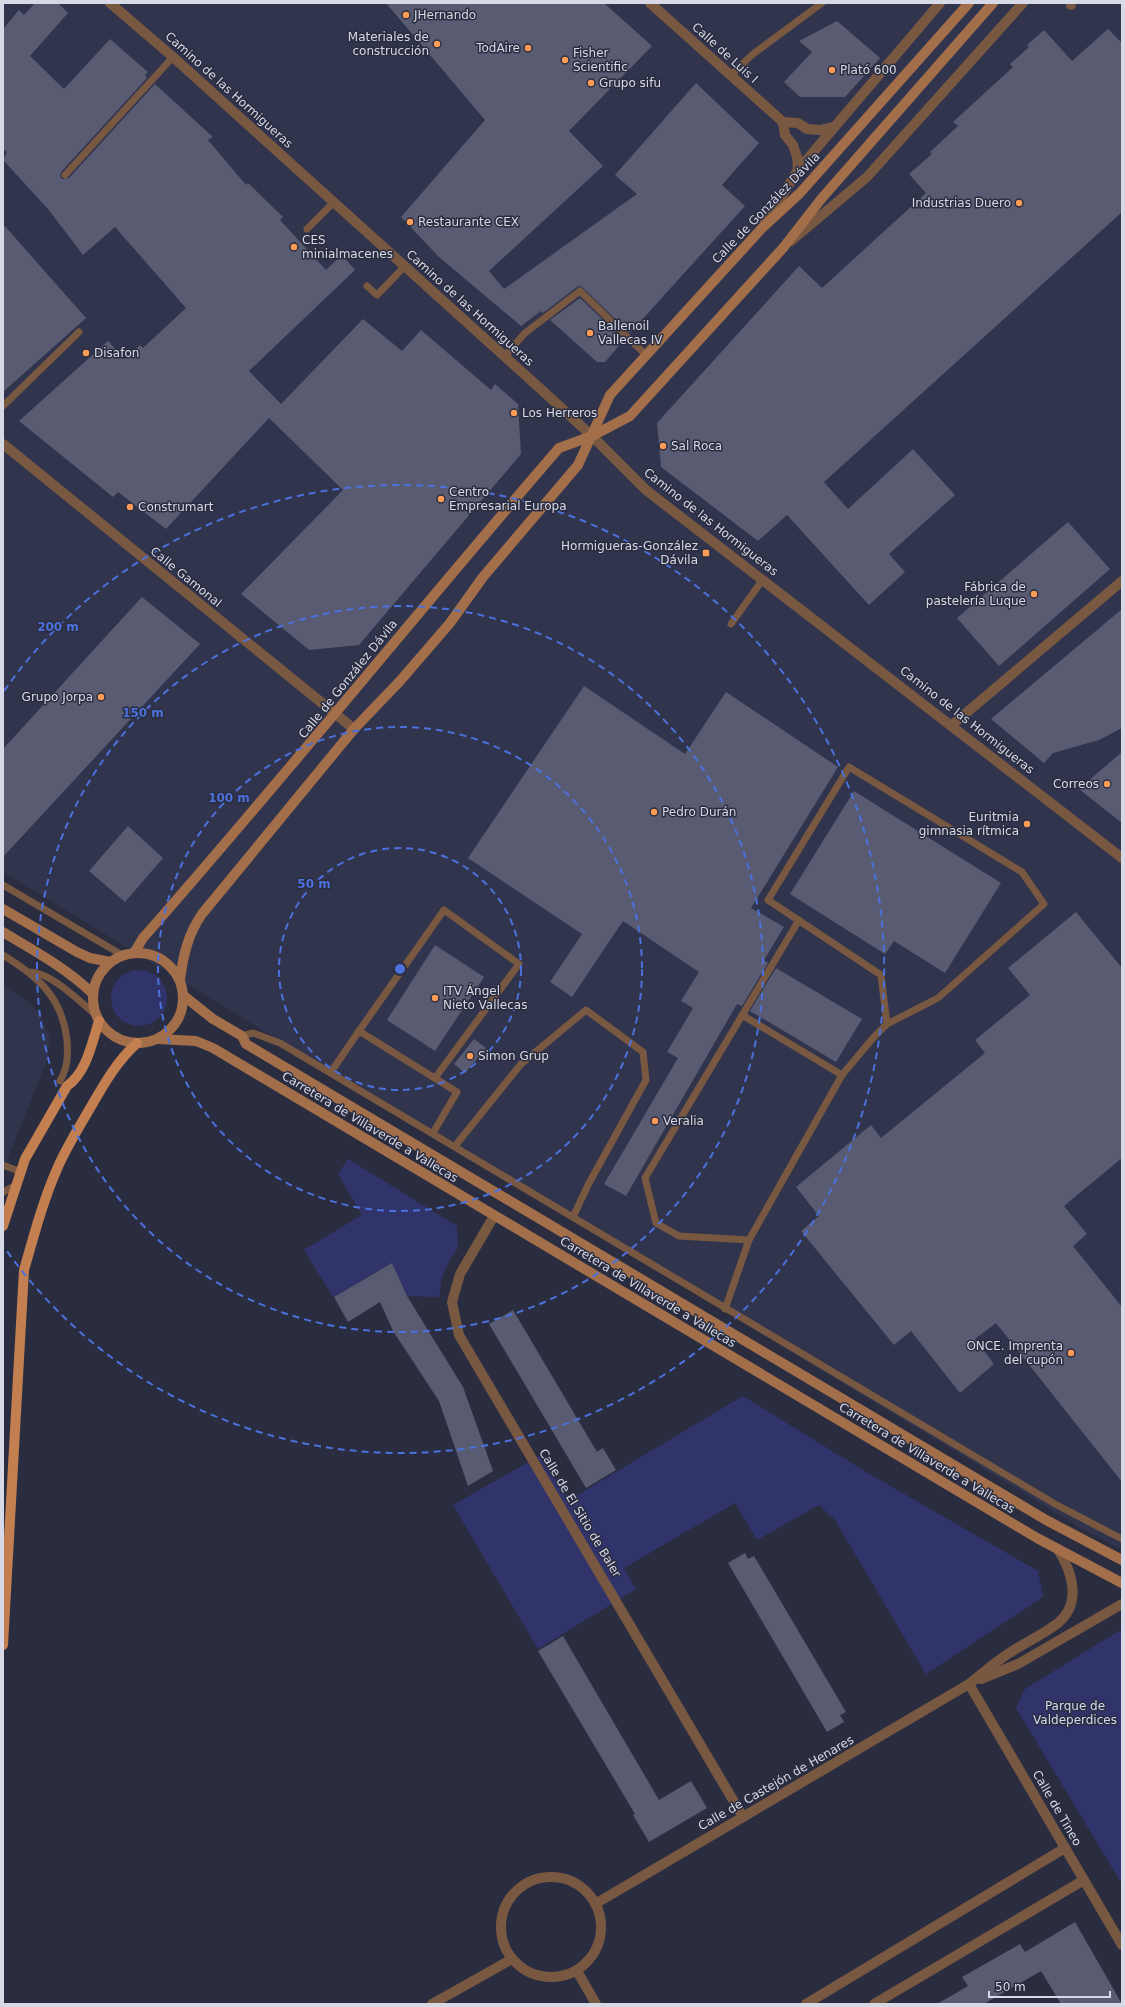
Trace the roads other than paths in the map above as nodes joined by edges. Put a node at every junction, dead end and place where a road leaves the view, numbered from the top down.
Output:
1 (110, 3) edge
2 (650, 3) edge
3 (822, 3) edge
4 (940, 3) edge
5 (969, 3) edge
6 (993, 3) edge
7 (1023, 3) edge
8 (173, 57) junction
9 (731, 75) junction
10 (783, 122) junction
11 (833, 128) junction
12 (798, 170) junction
13 (65, 175) dead end
14 (334, 202) junction
15 (762, 228) junction
16 (307, 229) dead end
17 (783, 248) junction
18 (405, 266) junction
19 (367, 286) dead end
20 (79, 332) dead end
21 (646, 355) junction
22 (504, 357) junction
23 (3, 406) edge
24 (592, 436) junction
25 (3, 444) edge
26 (764, 579) junction
27 (1122, 581) edge
28 (731, 624) dead end
29 (335, 714) junction
30 (952, 725) junction
31 (354, 729) junction
32 (1122, 858) edge
33 (3, 885) edge
34 (3, 909) edge
35 (799, 920) junction
36 (3, 932) edge
37 (134, 952) junction
38 (3, 955) edge
39 (122, 955) junction
40 (110, 962) junction
41 (30, 972) junction
42 (180, 980) junction
43 (93, 994) junction
44 (184, 996) junction
45 (742, 1015) junction
46 (98, 1018) junction
47 (887, 1024) junction
48 (359, 1031) junction
49 (242, 1036) junction
50 (158, 1039) junction
51 (137, 1043) junction
52 (331, 1072) junction
53 (842, 1075) junction
54 (434, 1078) junction
55 (60, 1081) dead end
56 (433, 1134) junction
57 (455, 1146) junction
58 (3, 1165) edge
59 (21, 1172) junction
60 (15, 1186) junction
61 (3, 1192) edge
62 (494, 1216) junction
63 (573, 1217) junction
64 (4, 1220) edge
65 (749, 1240) junction
66 (725, 1308) junction
67 (1122, 1539) edge
68 (1059, 1550) junction
69 (1122, 1560) edge
70 (1122, 1583) edge
71 (1122, 1604) edge
72 (3, 1645) edge
73 (970, 1684) junction
74 (743, 1817) junction
75 (1065, 1848) junction
76 (1084, 1880) junction
77 (595, 1904) junction
78 (1122, 1945) edge
79 (512, 1959) junction
80 (577, 1971) junction
81 (432, 2004) edge
82 (596, 2004) edge
83 (806, 2004) edge
84 (874, 2004) edge

1 - 8 street, Camino de las Hormigueras
2 - 9 street, Calle de Luis I
3 - 9 lane
4 - 11 street, Calle de González Dávila
5 - 15 main road, Calle de González Dávila
6 - 17 main road, Calle de González Dávila
7 - 17 street, Calle de González Dávila
8 - 13 lane
8 - 14 street, Camino de las Hormigueras
9 - 10 street, Calle de Luis I
10 - 11 street
10 - 12 street, Calle de Luis I
11 - 12 street, Calle de González Dávila
12 - 15 street
14 - 16 lane
14 - 18 street, Camino de las Hormigueras
15 - 21 main road, Calle de González Dávila
17 - 24 main road, Calle de González Dávila
18 - 19 lane
18 - 22 street, Camino de las Hormigueras
20 - 23 lane
21 - 22 lane
21 - 24 main road, Calle de González Dávila
22 - 24 street, Camino de las Hormigueras
24 - 26 street, Camino de las Hormigueras
24 - 29 main road, Calle de González Dávila
24 - 31 main road, Calle de González Dávila
25 - 29 street, Calle Gamonal
26 - 28 lane
26 - 30 street, Camino de las Hormigueras
27 - 30 street
29 - 31 street, Calle Gamonal
29 - 37 main road, Calle de González Dávila
30 - 32 street, Camino de las Hormigueras
31 - 42 main road, Calle de González Dávila
33 - 39 lane
34 - 40 main road
35 - 45 lane
35 - 47 lane
35 - 47 lane
36 - 43 main road
37 - 39 main road
37 - 42 main road
38 - 41 lane
39 - 40 main road
40 - 43 main road
41 - 46 lane
41 - 55 lane
42 - 44 main road
43 - 46 main road
44 - 49 main road, Carretera de Villaverde a Vallecas
44 - 50 main road
45 - 53 lane
45 - 65 lane
46 - 51 main road
46 - 59 main road
47 - 53 lane
48 - 52 lane
48 - 54 lane
48 - 54 lane
49 - 52 lane
49 - 69 main road, Carretera de Villaverde a Vallecas
50 - 51 main road
50 - 62 main road, Carretera de Villaverde a Vallecas
51 - 72 main road
52 - 56 lane
53 - 65 lane
54 - 56 lane
56 - 57 lane
57 - 63 lane
57 - 63 lane
58 - 59 lane
59 - 60 main road
60 - 61 lane
60 - 64 main road
62 - 68 main road, Carretera de Villaverde a Vallecas
62 - 74 street, Calle de El Sitio de Baler
63 - 66 lane
65 - 66 lane
66 - 67 lane
68 - 70 main road, Carretera de Villaverde a Vallecas
68 - 73 street, Calle de Castejón de Henares
71 - 73 street, Calle de Castejón de Henares
73 - 74 street, Calle de Castejón de Henares
73 - 75 street, Calle de Tineo
74 - 77 street, Calle de Castejón de Henares
75 - 76 street, Calle de Tineo
75 - 83 street
76 - 78 street, Calle de Tineo
76 - 84 street
77 - 79 street
77 - 80 street
79 - 80 street
79 - 81 street
80 - 82 street

